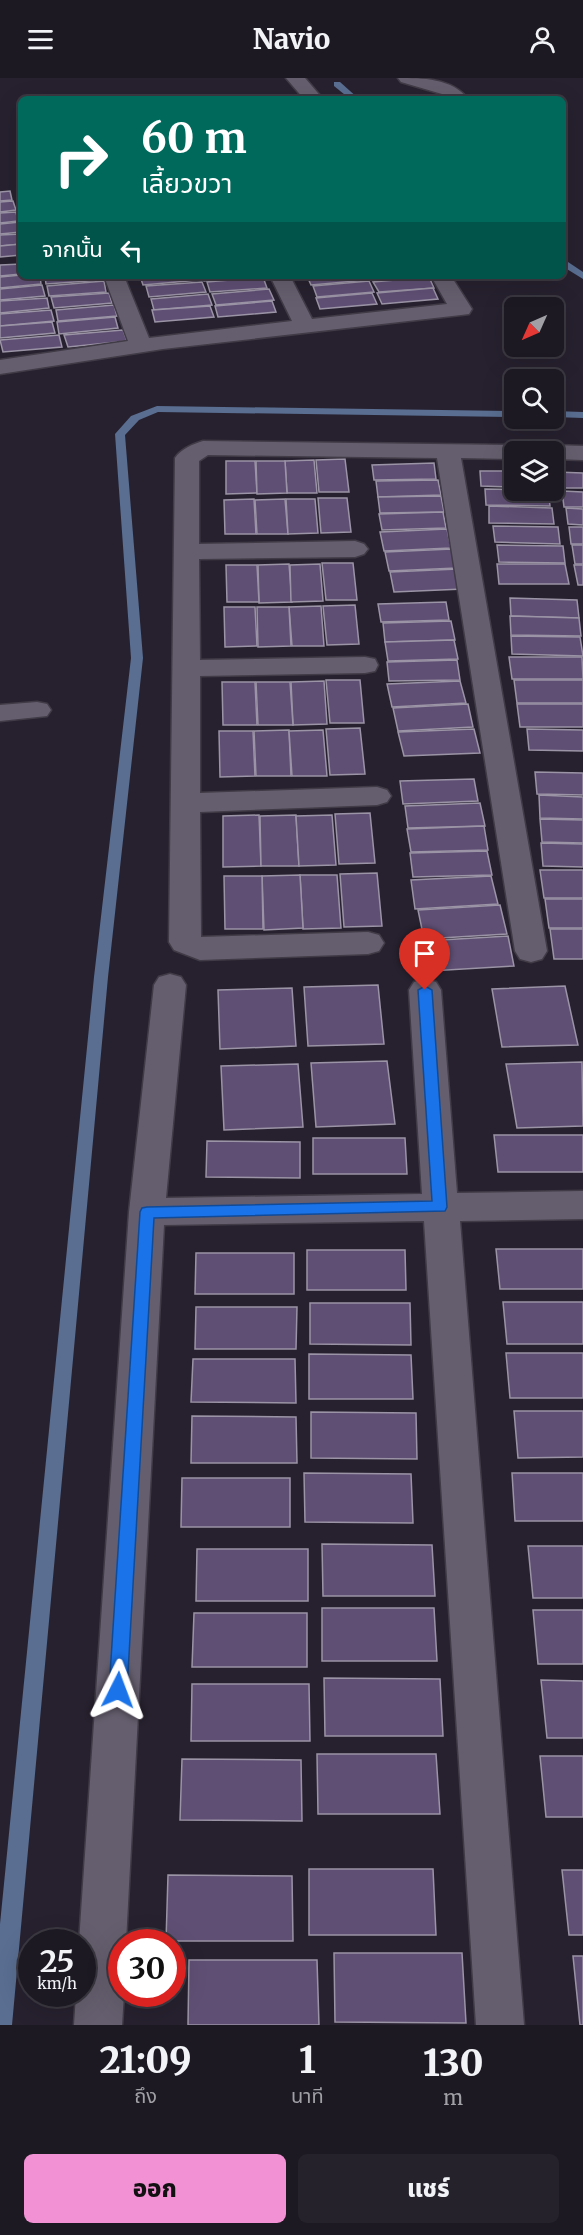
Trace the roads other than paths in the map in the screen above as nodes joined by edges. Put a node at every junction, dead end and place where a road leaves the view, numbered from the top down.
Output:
1 (301, 78) edge
2 (407, 78) edge
3 (312, 96) edge
4 (455, 96) edge
5 (115, 279) edge
6 (282, 279) edge
7 (443, 279) edge
8 (305, 326) junction
9 (141, 345) junction
10 (0, 367) edge
11 (448, 450) junction
12 (504, 452) edge
13 (564, 452) edge
14 (583, 453) edge
15 (355, 549) dead end
16 (187, 552) junction
17 (365, 665) dead end
18 (185, 668) junction
19 (37, 710) dead end
20 (0, 713) edge
21 (377, 796) dead end
22 (185, 803) junction
23 (368, 943) dead end
24 (531, 951) dead end
25 (170, 985) dead end
26 (425, 990) dead end
27 (583, 1205) edge
28 (440, 1207) junction
29 (147, 1212) junction
30 (98, 2025) edge
31 (500, 2025) edge

1 - 3 street
2 - 4 street
5 - 9 street
6 - 8 street
7 - 8 street
8 - 9 street
9 - 10 street
11 - 12 street
11 - 16 street
11 - 24 street
13 - 14 street
15 - 16 street
16 - 18 street
17 - 18 street
18 - 22 street
19 - 20 street
21 - 22 street
22 - 23 street
25 - 29 street
26 - 28 street
27 - 28 street
28 - 29 street
28 - 31 street
29 - 30 street

